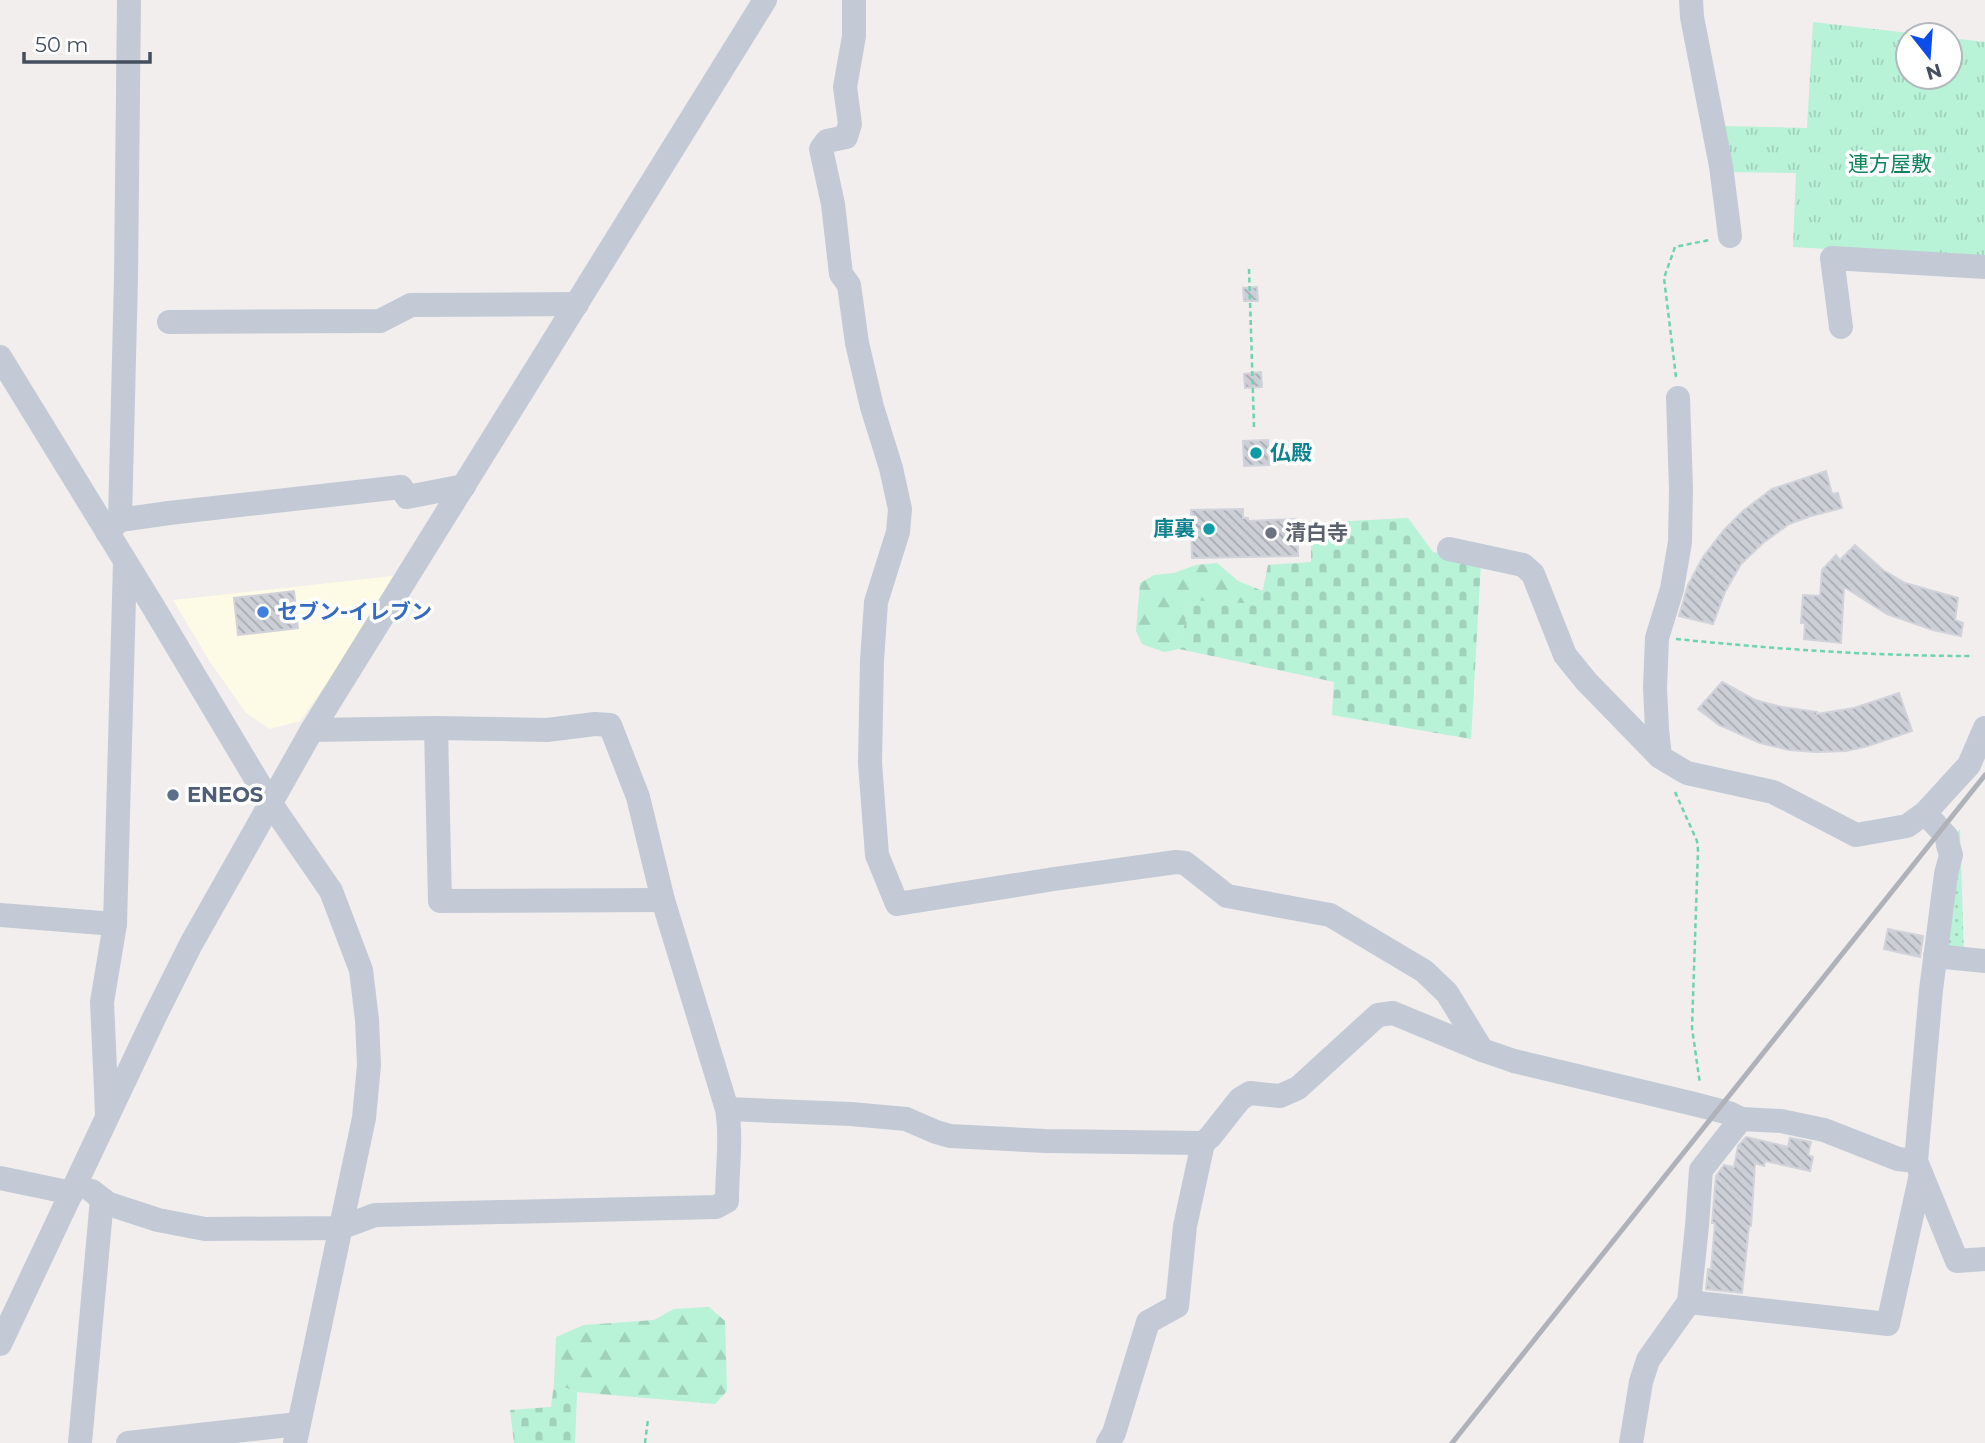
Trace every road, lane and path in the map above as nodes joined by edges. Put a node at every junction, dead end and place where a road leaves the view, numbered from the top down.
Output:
1 (129, 0) edge
2 (765, 0) edge
3 (854, 0) edge
4 (1691, 0) edge
5 (1730, 236) joint
6 (1985, 267) edge
7 (1250, 269) dead end
8 (577, 304) junction
9 (169, 322) dead end
10 (1841, 327) dead end
11 (0, 357) edge
12 (1678, 398) joint
13 (1254, 427) dead end
14 (464, 486) junction
15 (113, 526) junction
16 (1449, 550) dead end
17 (125, 562) junction
18 (1657, 638) junction
19 (1973, 656) dead end
20 (436, 728) junction
21 (1985, 728) edge
22 (312, 730) junction
23 (1660, 757) junction
24 (1676, 793) dead end
25 (271, 804) junction
26 (1924, 813) junction
27 (663, 900) junction
28 (0, 915) edge
29 (115, 924) junction
30 (1935, 956) junction
31 (1985, 961) edge
32 (1482, 1051) junction
33 (1694, 1104) junction
34 (727, 1109) junction
35 (107, 1119) junction
36 (1741, 1119) junction
37 (1203, 1143) junction
38 (1918, 1168) junction
39 (0, 1178) edge
40 (75, 1188) junction
41 (102, 1199) junction
42 (340, 1228) junction
43 (1985, 1259) edge
44 (1689, 1302) junction
45 (0, 1344) edge
46 (648, 1419) dead end
47 (297, 1434) edge
48 (80, 1443) edge
49 (128, 1443) edge
50 (645, 1443) edge
51 (1108, 1443) edge
52 (1631, 1443) edge

1 - 15 street
2 - 8 street
3 - 32 street
4 - 5 street
5 - 12 path
6 - 10 street
7 - 13 path
8 - 9 street
8 - 14 street
11 - 15 street
12 - 18 street
14 - 15 street
14 - 22 street
15 - 17 street
16 - 23 street
17 - 25 street
17 - 29 street
18 - 19 path
18 - 23 street
20 - 22 street
20 - 27 street
20 - 27 street
21 - 26 street
22 - 25 street
23 - 26 street
24 - 33 path
25 - 35 street
25 - 42 street
26 - 30 street
27 - 34 street
28 - 29 street
29 - 35 street
30 - 31 street
30 - 38 street
32 - 33 street
32 - 37 street
33 - 36 street
34 - 37 street
34 - 42 street
35 - 40 street
36 - 38 street
36 - 44 street
37 - 51 street
38 - 43 street
38 - 44 street
39 - 40 street
40 - 41 street
40 - 45 street
41 - 42 street
41 - 48 street
42 - 47 street
44 - 52 street
46 - 50 path
47 - 49 street

